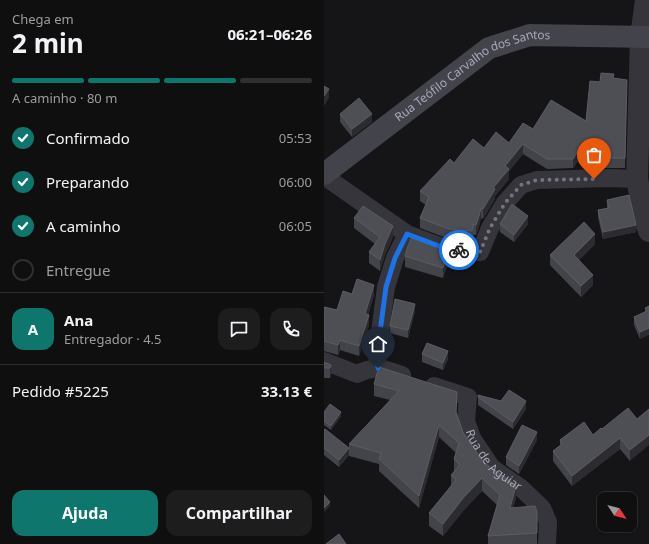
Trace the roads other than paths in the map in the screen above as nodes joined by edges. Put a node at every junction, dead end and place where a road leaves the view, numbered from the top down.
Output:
1 (646, 0) edge
2 (645, 37) edge
3 (324, 175) edge
4 (637, 179) junction
5 (649, 231) edge
6 (407, 234) junction
7 (324, 361) edge
8 (378, 368) junction
9 (547, 544) edge

1 - 2 street
2 - 3 main road, Rua Teófilo Carvalho dos Santos
2 - 4 street
3 - 6 street
4 - 5 street
4 - 6 street
6 - 8 street
7 - 8 street
8 - 9 street, Rua de Aguiar

